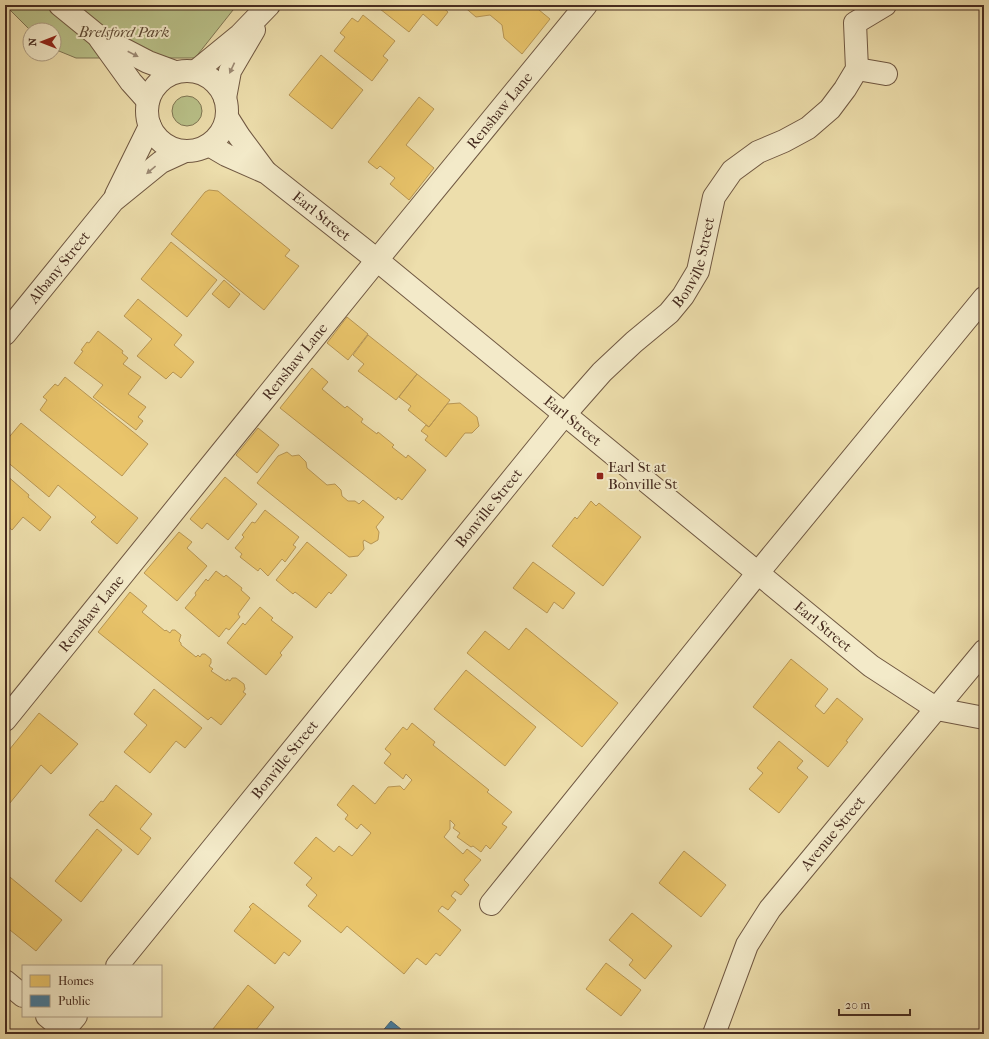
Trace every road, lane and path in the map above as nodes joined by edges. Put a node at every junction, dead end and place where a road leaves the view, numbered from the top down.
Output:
1 (60, 5) edge
2 (586, 5) edge
3 (885, 5) edge
4 (267, 7) edge
5 (98, 36) junction
6 (857, 69) junction
7 (175, 72) junction
8 (196, 72) junction
9 (886, 74) dead end
10 (148, 101) junction
11 (226, 107) junction
12 (150, 126) junction
13 (209, 145) junction
14 (185, 151) junction
15 (267, 173) junction
16 (113, 201) junction
17 (377, 260) junction
18 (984, 298) edge
19 (5, 334) edge
20 (565, 414) junction
21 (757, 574) junction
22 (984, 651) edge
23 (937, 709) junction
24 (984, 718) edge
25 (5, 720) edge
26 (491, 904) dead end
27 (118, 965) edge
28 (5, 982) edge
29 (22, 995) edge
30 (49, 1017) edge
31 (70, 1027) edge
32 (714, 1034) edge

1 - 5 street
2 - 17 street, Renshaw Lane
3 - 6 street
4 - 8 street
4 -> 11 street
5 -> 7 street
5 - 10 street
6 - 9 street
6 - 20 street, Bonville Street
7 - 8 street
7 - 10 street
8 - 11 street
10 - 12 street
11 - 13 street
11 - 15 street, Earl Street
12 - 14 street
12 - 16 street, Albany Street
13 - 14 street
13 - 15 street, Earl Street
14 -> 16 street, Albany Street
15 - 17 street, Earl Street
16 - 19 street, Albany Street
17 - 20 street, Earl Street
17 - 25 street, Renshaw Lane
18 - 21 street
20 - 21 street, Earl Street
20 - 27 street, Bonville Street
21 - 23 street, Earl Street
21 - 26 street
22 - 23 street, Avenue Street
23 - 24 street, Earl Street
23 - 32 street, Avenue Street
28 - 29 street
30 - 31 street

